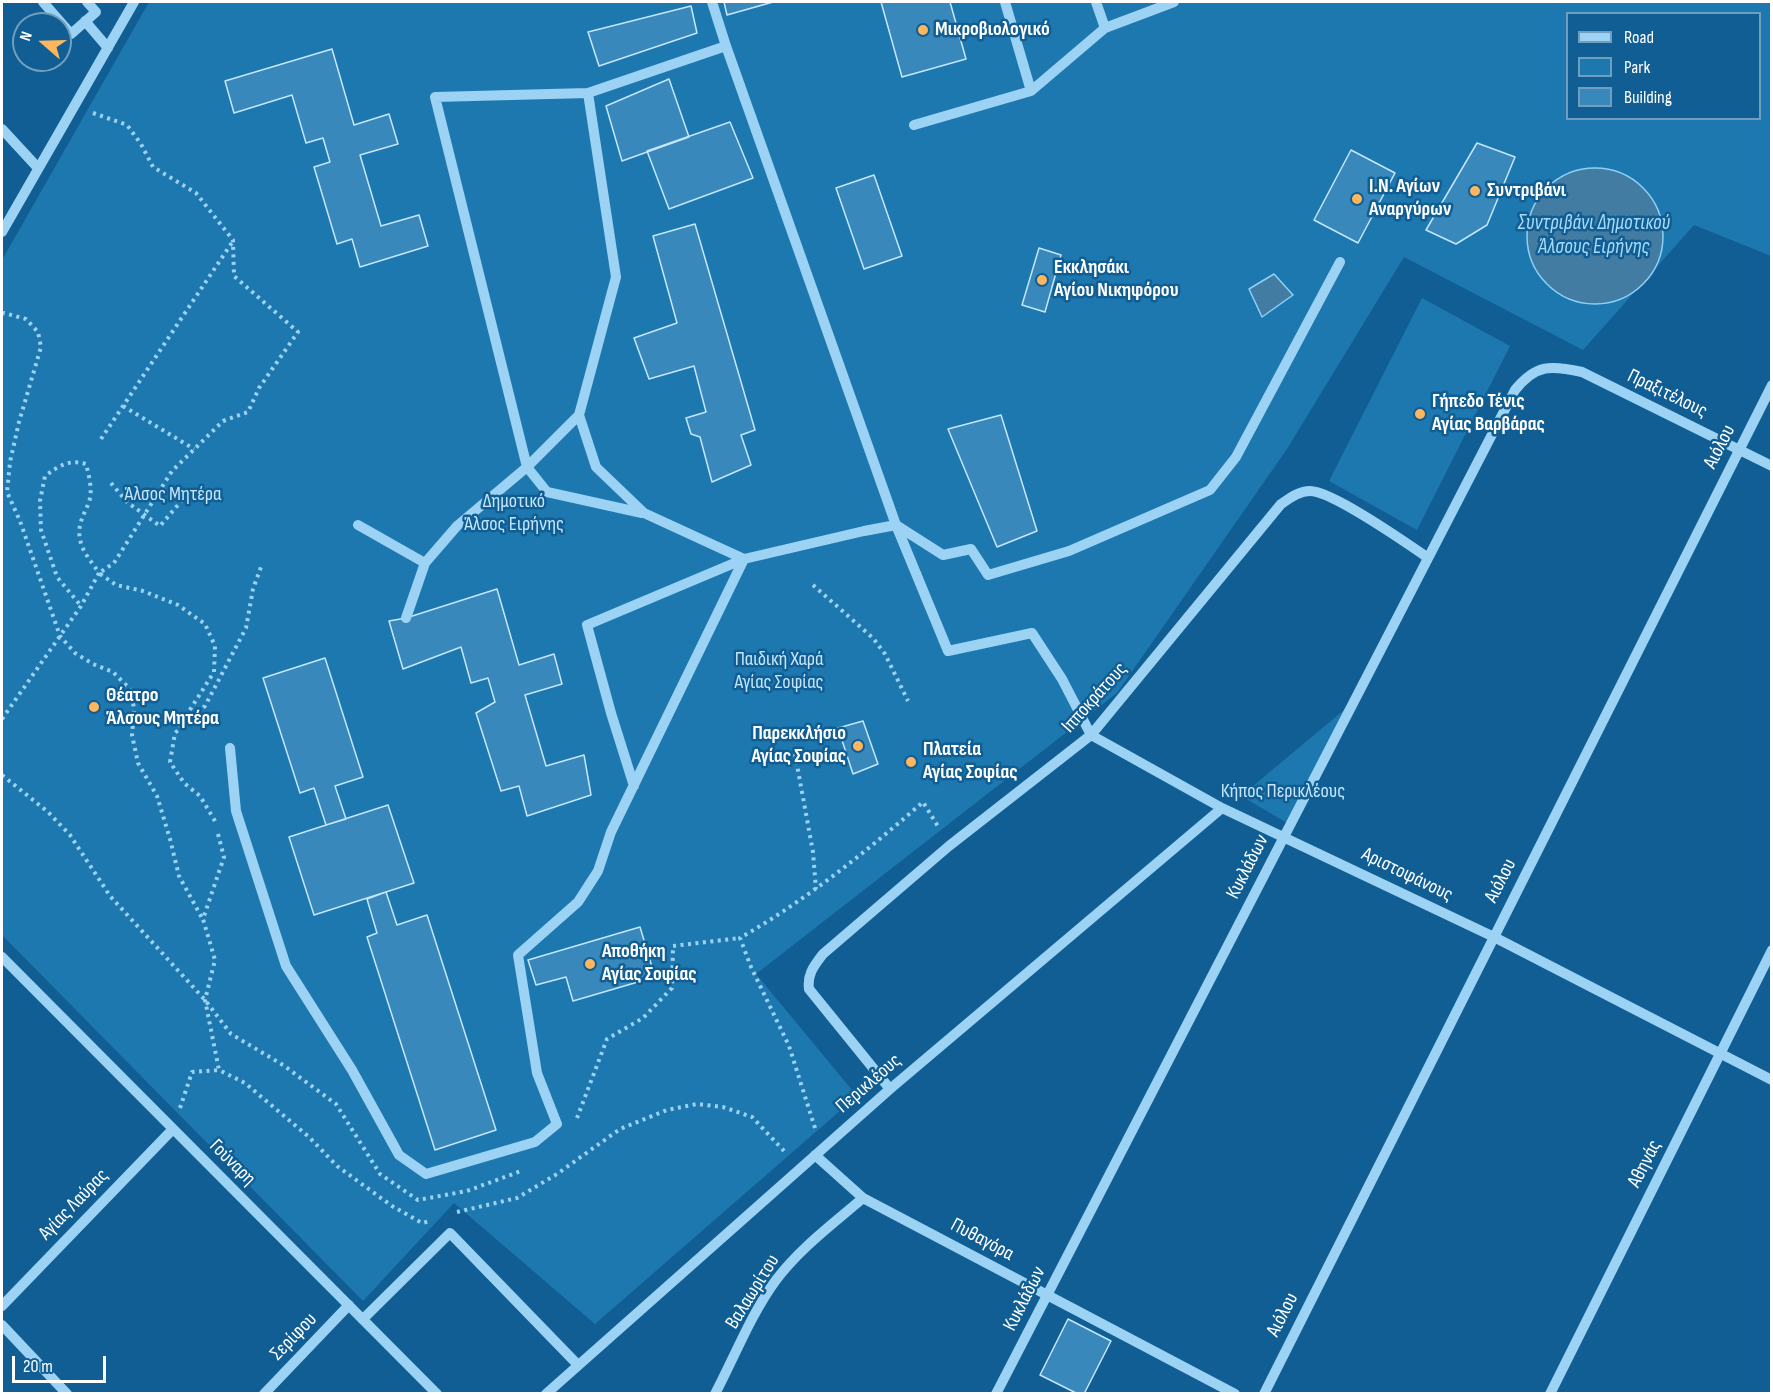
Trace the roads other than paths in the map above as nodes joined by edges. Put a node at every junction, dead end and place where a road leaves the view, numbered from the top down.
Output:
1 (43, 2) edge
2 (87, 2) edge
3 (134, 2) edge
4 (712, 2) edge
5 (1005, 2) edge
6 (1096, 2) edge
7 (1174, 2) edge
8 (85, 21) junction
9 (1105, 28) junction
10 (726, 46) junction
11 (108, 48) junction
12 (1030, 91) junction
13 (588, 93) junction
14 (914, 125) dead end
15 (2, 129) edge
16 (38, 168) junction
17 (2, 232) edge
18 (1340, 262) dead end
19 (1543, 369) joint
20 (1772, 385) edge
21 (579, 415) junction
22 (1739, 450) junction
23 (1772, 466) edge
24 (527, 467) junction
25 (644, 513) junction
26 (358, 525) dead end
27 (896, 525) junction
28 (1427, 557) junction
29 (744, 559) junction
30 (425, 563) junction
31 (406, 618) dead end
32 (1091, 735) junction
33 (230, 748) dead end
34 (634, 786) junction
35 (1222, 808) junction
36 (1284, 836) junction
37 (1494, 937) junction
38 (1772, 950) edge
39 (2, 957) edge
40 (1720, 1054) junction
41 (1772, 1080) edge
42 (890, 1089) junction
43 (173, 1129) junction
44 (815, 1155) junction
45 (863, 1198) junction
46 (1048, 1295) junction
47 (349, 1305) junction
48 (2, 1306) edge
49 (363, 1319) junction
50 (2, 1325) edge
51 (578, 1365) junction
52 (67, 1394) edge
53 (264, 1394) edge
54 (437, 1394) edge
55 (546, 1394) edge
56 (715, 1394) edge
57 (996, 1394) edge
58 (1235, 1394) edge
59 (1264, 1394) edge
60 (1550, 1394) edge

1 - 8 street
2 - 8 street
3 - 11 street
4 - 10 street
5 - 12 street
6 - 9 street
7 - 9 street
8 - 11 street
9 - 12 street
10 - 13 street
10 - 27 street
11 - 16 street
12 - 14 street
13 - 21 street
13 - 24 street
15 - 16 street
16 - 17 street
18 - 27 street
19 - 22 street, Πραξιτέλους
19 - 28 street, Κυκλάδων
20 - 22 street, Αιόλου
21 - 24 street
21 - 25 street
22 - 23 street, Πραξιτέλους
22 - 37 street, Αιόλου
24 - 25 street
24 - 30 street
25 - 29 street
26 - 30 street
27 - 29 street
27 - 32 street
28 - 32 street, Ιπποκράτους
28 - 36 street, Κυκλάδων
29 - 34 street
29 - 34 street
30 - 31 street
32 - 35 street, Αριστοφάνους
32 - 42 street, Ιπποκράτους
33 - 34 street
35 - 36 street, Αριστοφάνους
35 - 42 street, Περικλέους
36 - 37 street, Αριστοφάνους
36 - 46 street, Κυκλάδων
37 - 40 street, Αριστοφάνους
37 - 59 street, Αιόλου
38 - 40 street, Αθηνάς
39 - 43 street, Γούναρη
40 - 41 street, Αριστοφάνους
40 - 60 street, Αθηνάς
42 - 44 street, Περικλέους
43 - 47 street, Γούναρη
43 - 48 street, Αγίας Λαύρας
44 - 45 street, Πυθαγόρα
44 - 51 street, Περικλέους
45 - 46 street, Πυθαγόρα
45 - 56 street, Βαλαωρίτου
46 - 57 street, Κυκλάδων
46 - 58 street, Πυθαγόρα
47 - 49 street, Γούναρη
47 - 53 street, Σερίφου
49 - 51 street
49 - 54 street, Γούναρη
50 - 52 street
51 - 55 street, Περικλέους

